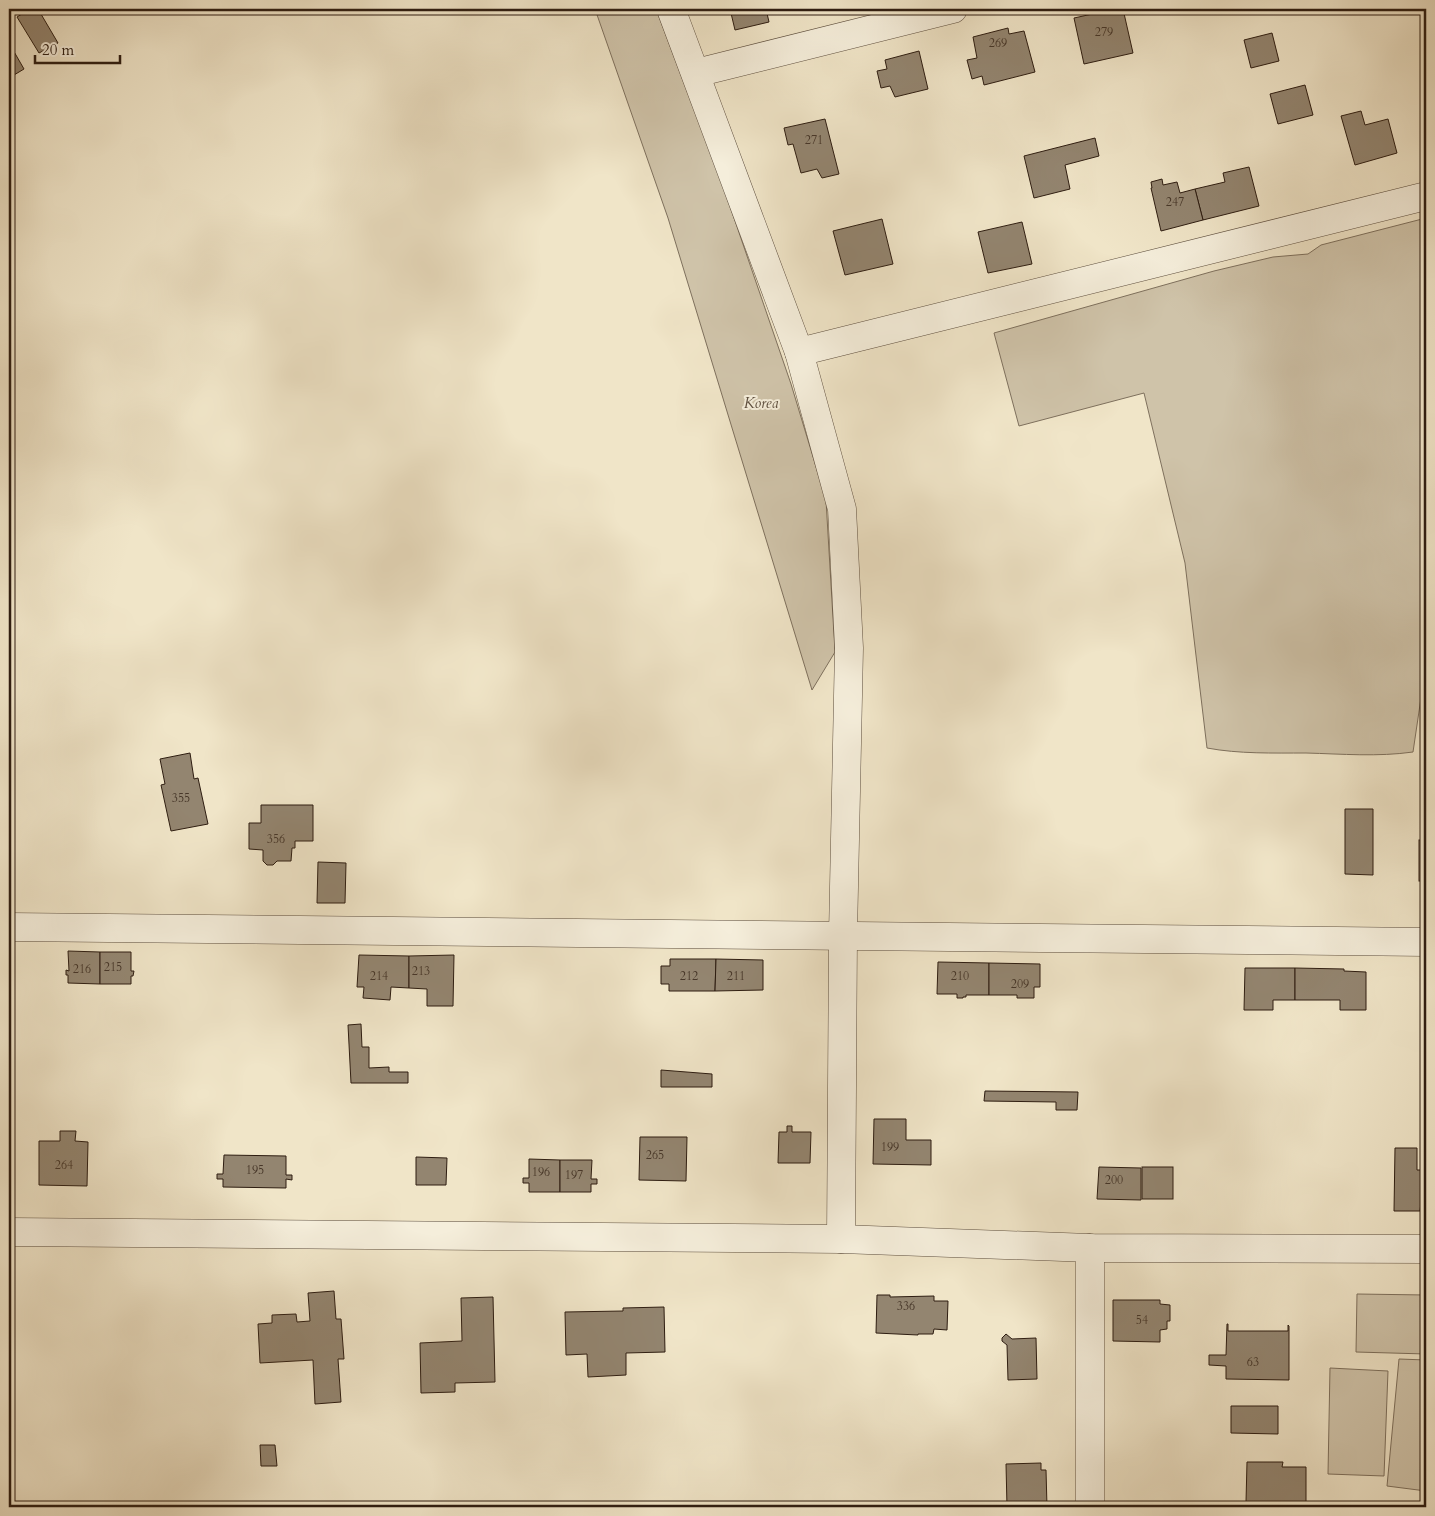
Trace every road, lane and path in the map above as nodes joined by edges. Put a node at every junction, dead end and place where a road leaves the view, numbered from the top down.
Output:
1 (671, 9) edge
2 (953, 9) edge
3 (696, 73) junction
4 (1426, 196) edge
5 (799, 352) junction
6 (9, 927) edge
7 (843, 935) junction
8 (1426, 942) edge
9 (9, 1232) edge
10 (841, 1239) junction
11 (1090, 1248) junction
12 (1426, 1249) edge
13 (1090, 1507) edge

1 - 3 street
2 - 3 street
3 - 5 street
4 - 5 street
5 - 7 street
6 - 7 street
7 - 8 street
7 - 10 street
9 - 10 street
10 - 11 street
11 - 12 street
11 - 13 street

